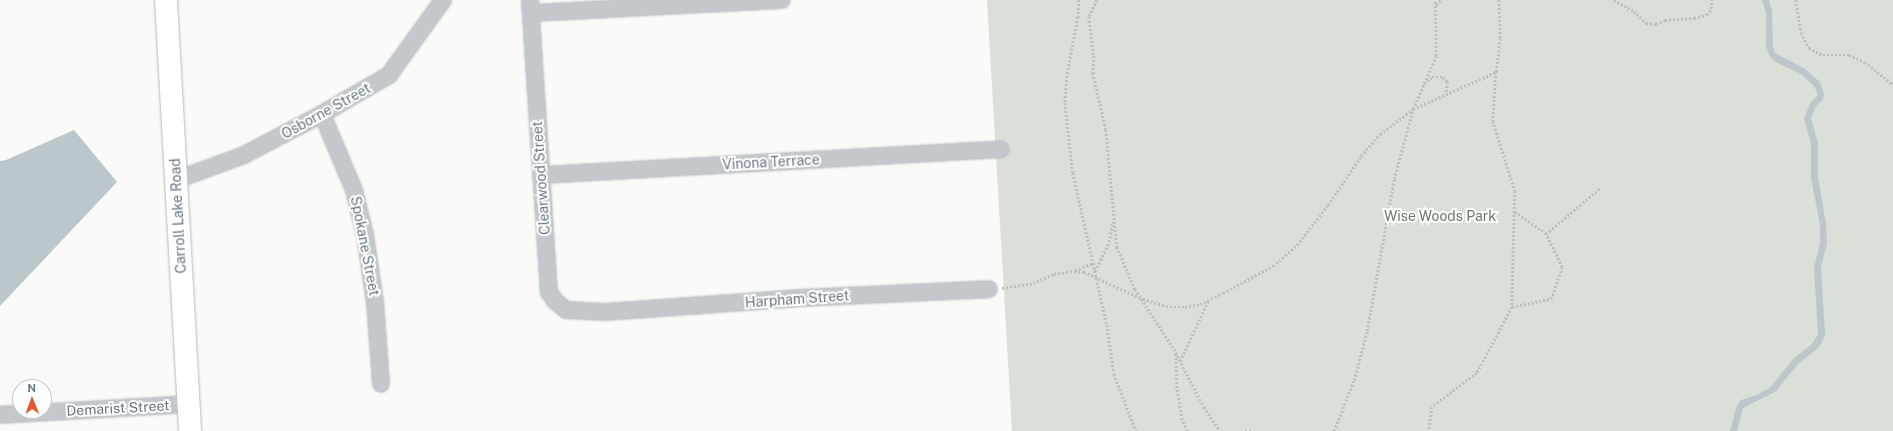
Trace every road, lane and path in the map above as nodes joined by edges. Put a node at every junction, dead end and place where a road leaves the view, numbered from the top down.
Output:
1 (166, 0) edge
2 (443, 0) edge
3 (782, 0) edge
4 (1079, 0) edge
5 (1098, 0) edge
6 (1435, 0) edge
7 (1441, 0) edge
8 (1499, 0) edge
9 (1614, 0) edge
10 (1712, 0) edge
11 (1796, 0) edge
12 (1435, 6) junction
13 (530, 7) edge
14 (1496, 72) junction
15 (1893, 85) edge
16 (1420, 89) junction
17 (1446, 94) junction
18 (1413, 109) junction
19 (322, 114) junction
20 (1000, 149) dead end
21 (541, 175) junction
22 (176, 180) junction
23 (1599, 190) dead end
24 (1514, 212) junction
25 (1113, 218) junction
26 (1546, 234) junction
27 (1093, 263) junction
28 (1074, 271) junction
29 (1095, 271) junction
30 (1096, 279) junction
31 (989, 289) joint
32 (1143, 299) junction
33 (1208, 300) junction
34 (1512, 307) junction
35 (605, 312) joint
36 (1176, 354) junction
37 (1180, 361) junction
38 (381, 384) dead end
39 (188, 404) junction
40 (0, 415) edge
41 (190, 431) edge
42 (1136, 431) edge
43 (1187, 431) edge
44 (1220, 431) edge
45 (1245, 431) edge
46 (1252, 431) edge
47 (1334, 431) edge
48 (1429, 431) edge

1 - 22 street, Carroll Lake Road
2 - 19 street, Osborne Street
3 - 13 street
4 - 27 path
5 - 25 path
6 - 12 path
7 - 12 path
8 - 14 path
9 - 10 path
11 - 15 path
12 - 16 path
13 - 21 street, Clearwood Street
14 - 17 path
14 - 24 path
16 - 17 path
16 - 18 path
17 - 18 path
18 - 33 path
18 - 47 path
19 - 22 street, Osborne Street
19 - 38 street, Spokane Street
20 - 21 street, Vinona Terrace
21 - 35 street, Clearwood Street
22 - 39 street, Carroll Lake Road
23 - 26 path
24 - 26 path
24 - 34 path
25 - 29 path
25 - 32 path
26 - 34 path
27 - 28 path
27 - 29 path
28 - 30 path
28 - 31 path
29 - 30 path
30 - 32 path
30 - 42 path
31 - 35 street, Harpham Street
32 - 33 path
32 - 36 path
33 - 37 path
34 - 48 path
36 - 37 path
36 - 43 path
37 - 44 path
39 - 40 street, Demarist Street
39 - 41 street, Carroll Lake Road
45 - 46 path

